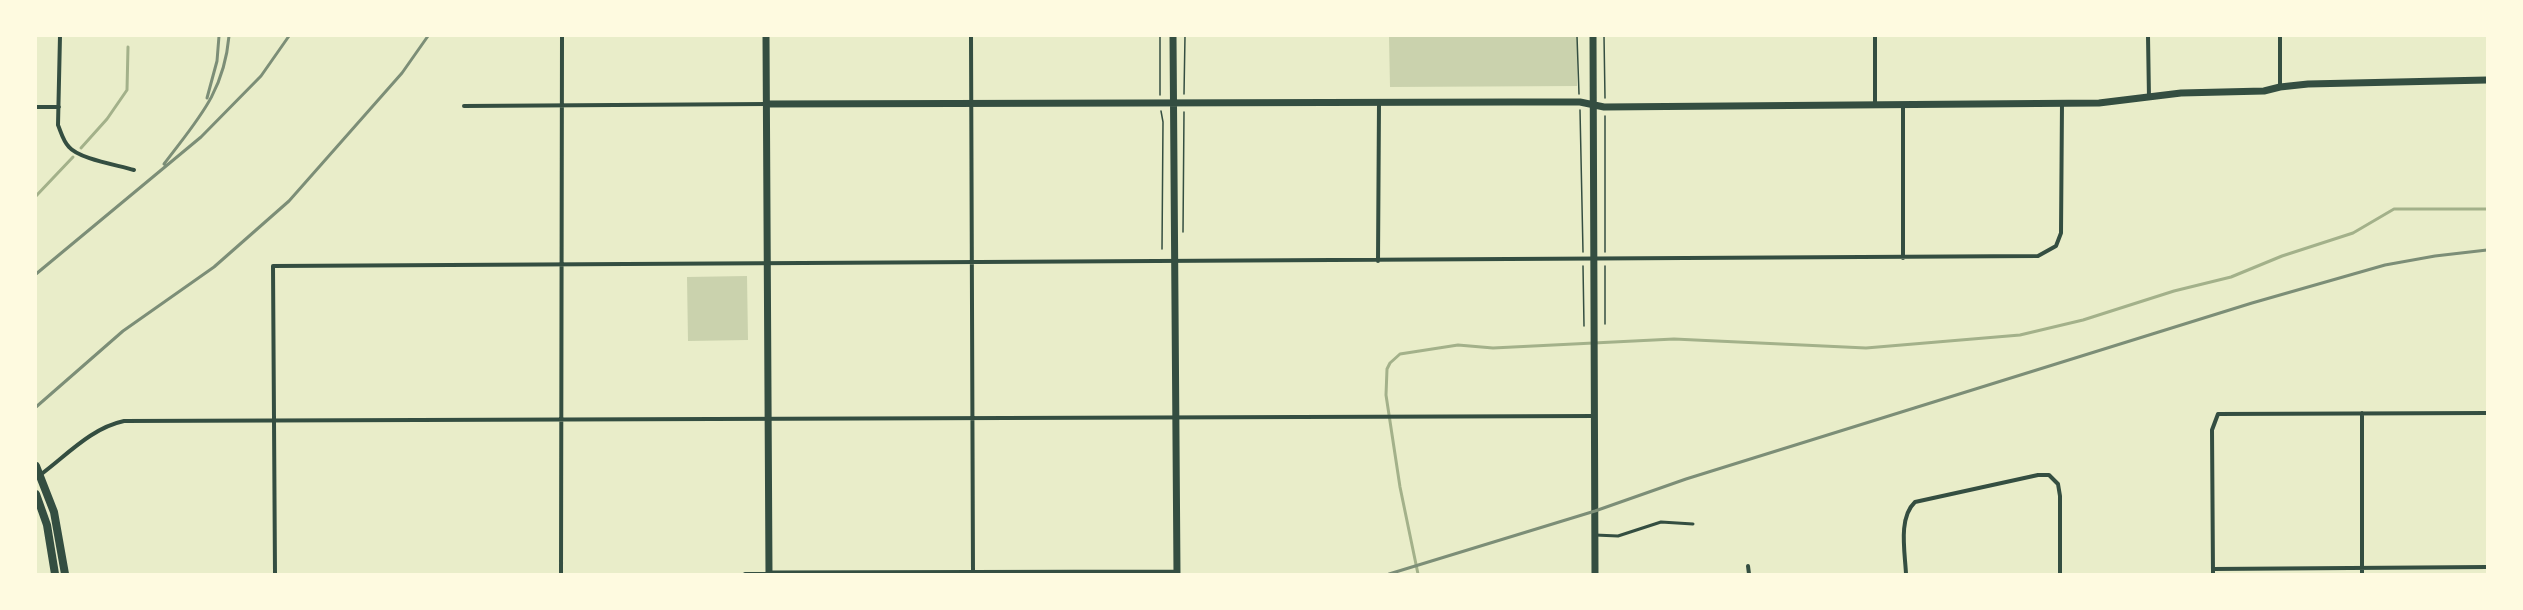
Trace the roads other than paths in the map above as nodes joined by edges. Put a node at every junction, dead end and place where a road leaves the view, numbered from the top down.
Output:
1 (60, 36) edge
2 (562, 36) edge
3 (766, 36) edge
4 (971, 36) edge
5 (1173, 36) edge
6 (1593, 36) edge
7 (1875, 36) edge
8 (2148, 36) edge
9 (2280, 36) edge
10 (2487, 80) edge
11 (2280, 86) junction
12 (2149, 99) junction
13 (1379, 102) junction
14 (2062, 103) junction
15 (766, 104) junction
16 (1174, 104) junction
17 (1592, 104) junction
18 (561, 105) junction
19 (972, 105) junction
20 (1904, 105) junction
21 (464, 106) dead end
22 (1875, 106) junction
23 (36, 107) edge
24 (59, 107) junction
25 (134, 170) dead end
26 (1903, 258) junction
27 (1593, 260) junction
28 (1378, 261) junction
29 (971, 262) junction
30 (1176, 262) junction
31 (767, 263) junction
32 (560, 264) junction
33 (2362, 413) junction
34 (2487, 413) edge
35 (1595, 416) junction
36 (972, 417) junction
37 (1177, 417) junction
38 (561, 418) junction
39 (768, 419) junction
40 (275, 421) junction
41 (36, 466) edge
42 (38, 476) edge
43 (36, 494) edge
44 (1693, 524) dead end
45 (1595, 535) junction
46 (1748, 566) dead end
47 (2487, 567) edge
48 (2362, 568) junction
49 (2213, 569) junction
50 (55, 574) edge
51 (66, 574) edge
52 (276, 574) edge
53 (561, 574) edge
54 (744, 574) edge
55 (769, 574) edge
56 (973, 574) edge
57 (1177, 574) edge
58 (1595, 574) edge
59 (1749, 574) edge
60 (1906, 574) edge
61 (2060, 574) edge
62 (2213, 574) edge
63 (2362, 574) edge

1 - 24 street
2 - 18 street
3 - 15 street
4 - 19 street
5 - 16 street
6 - 17 street
7 - 22 street
8 - 12 street
9 - 11 street
10 - 11 street
11 - 12 street
12 - 14 street
13 - 16 street
13 - 17 street
13 - 28 street
14 - 20 street
14 - 26 street
15 - 18 street
15 - 19 street
15 - 31 street
16 - 19 street
16 - 30 street
17 - 22 street
17 - 27 street
18 - 21 street
18 - 32 street
19 - 29 street
20 - 22 street
20 - 26 street
23 - 24 street
24 - 25 street
26 - 27 street
27 - 28 street
27 - 35 street
28 - 30 street
29 - 30 street
29 - 31 street
29 - 36 street
30 - 37 street
31 - 32 street
31 - 39 street
32 - 38 street
32 - 40 street
33 - 34 street
33 - 48 street
33 - 49 street
35 - 37 street
35 - 45 street
36 - 37 street
36 - 39 street
36 - 56 street
37 - 57 street
38 - 39 street
38 - 40 street
38 - 53 street
39 - 55 street
40 - 42 street
40 - 52 street
41 - 42 main road
42 - 51 main road
43 - 50 main road
44 - 45 lane
45 - 58 street
46 - 59 street
47 - 48 street
48 - 49 street
48 - 63 street
49 - 62 street
54 - 55 street
55 - 56 street
56 - 57 street
60 - 61 street

